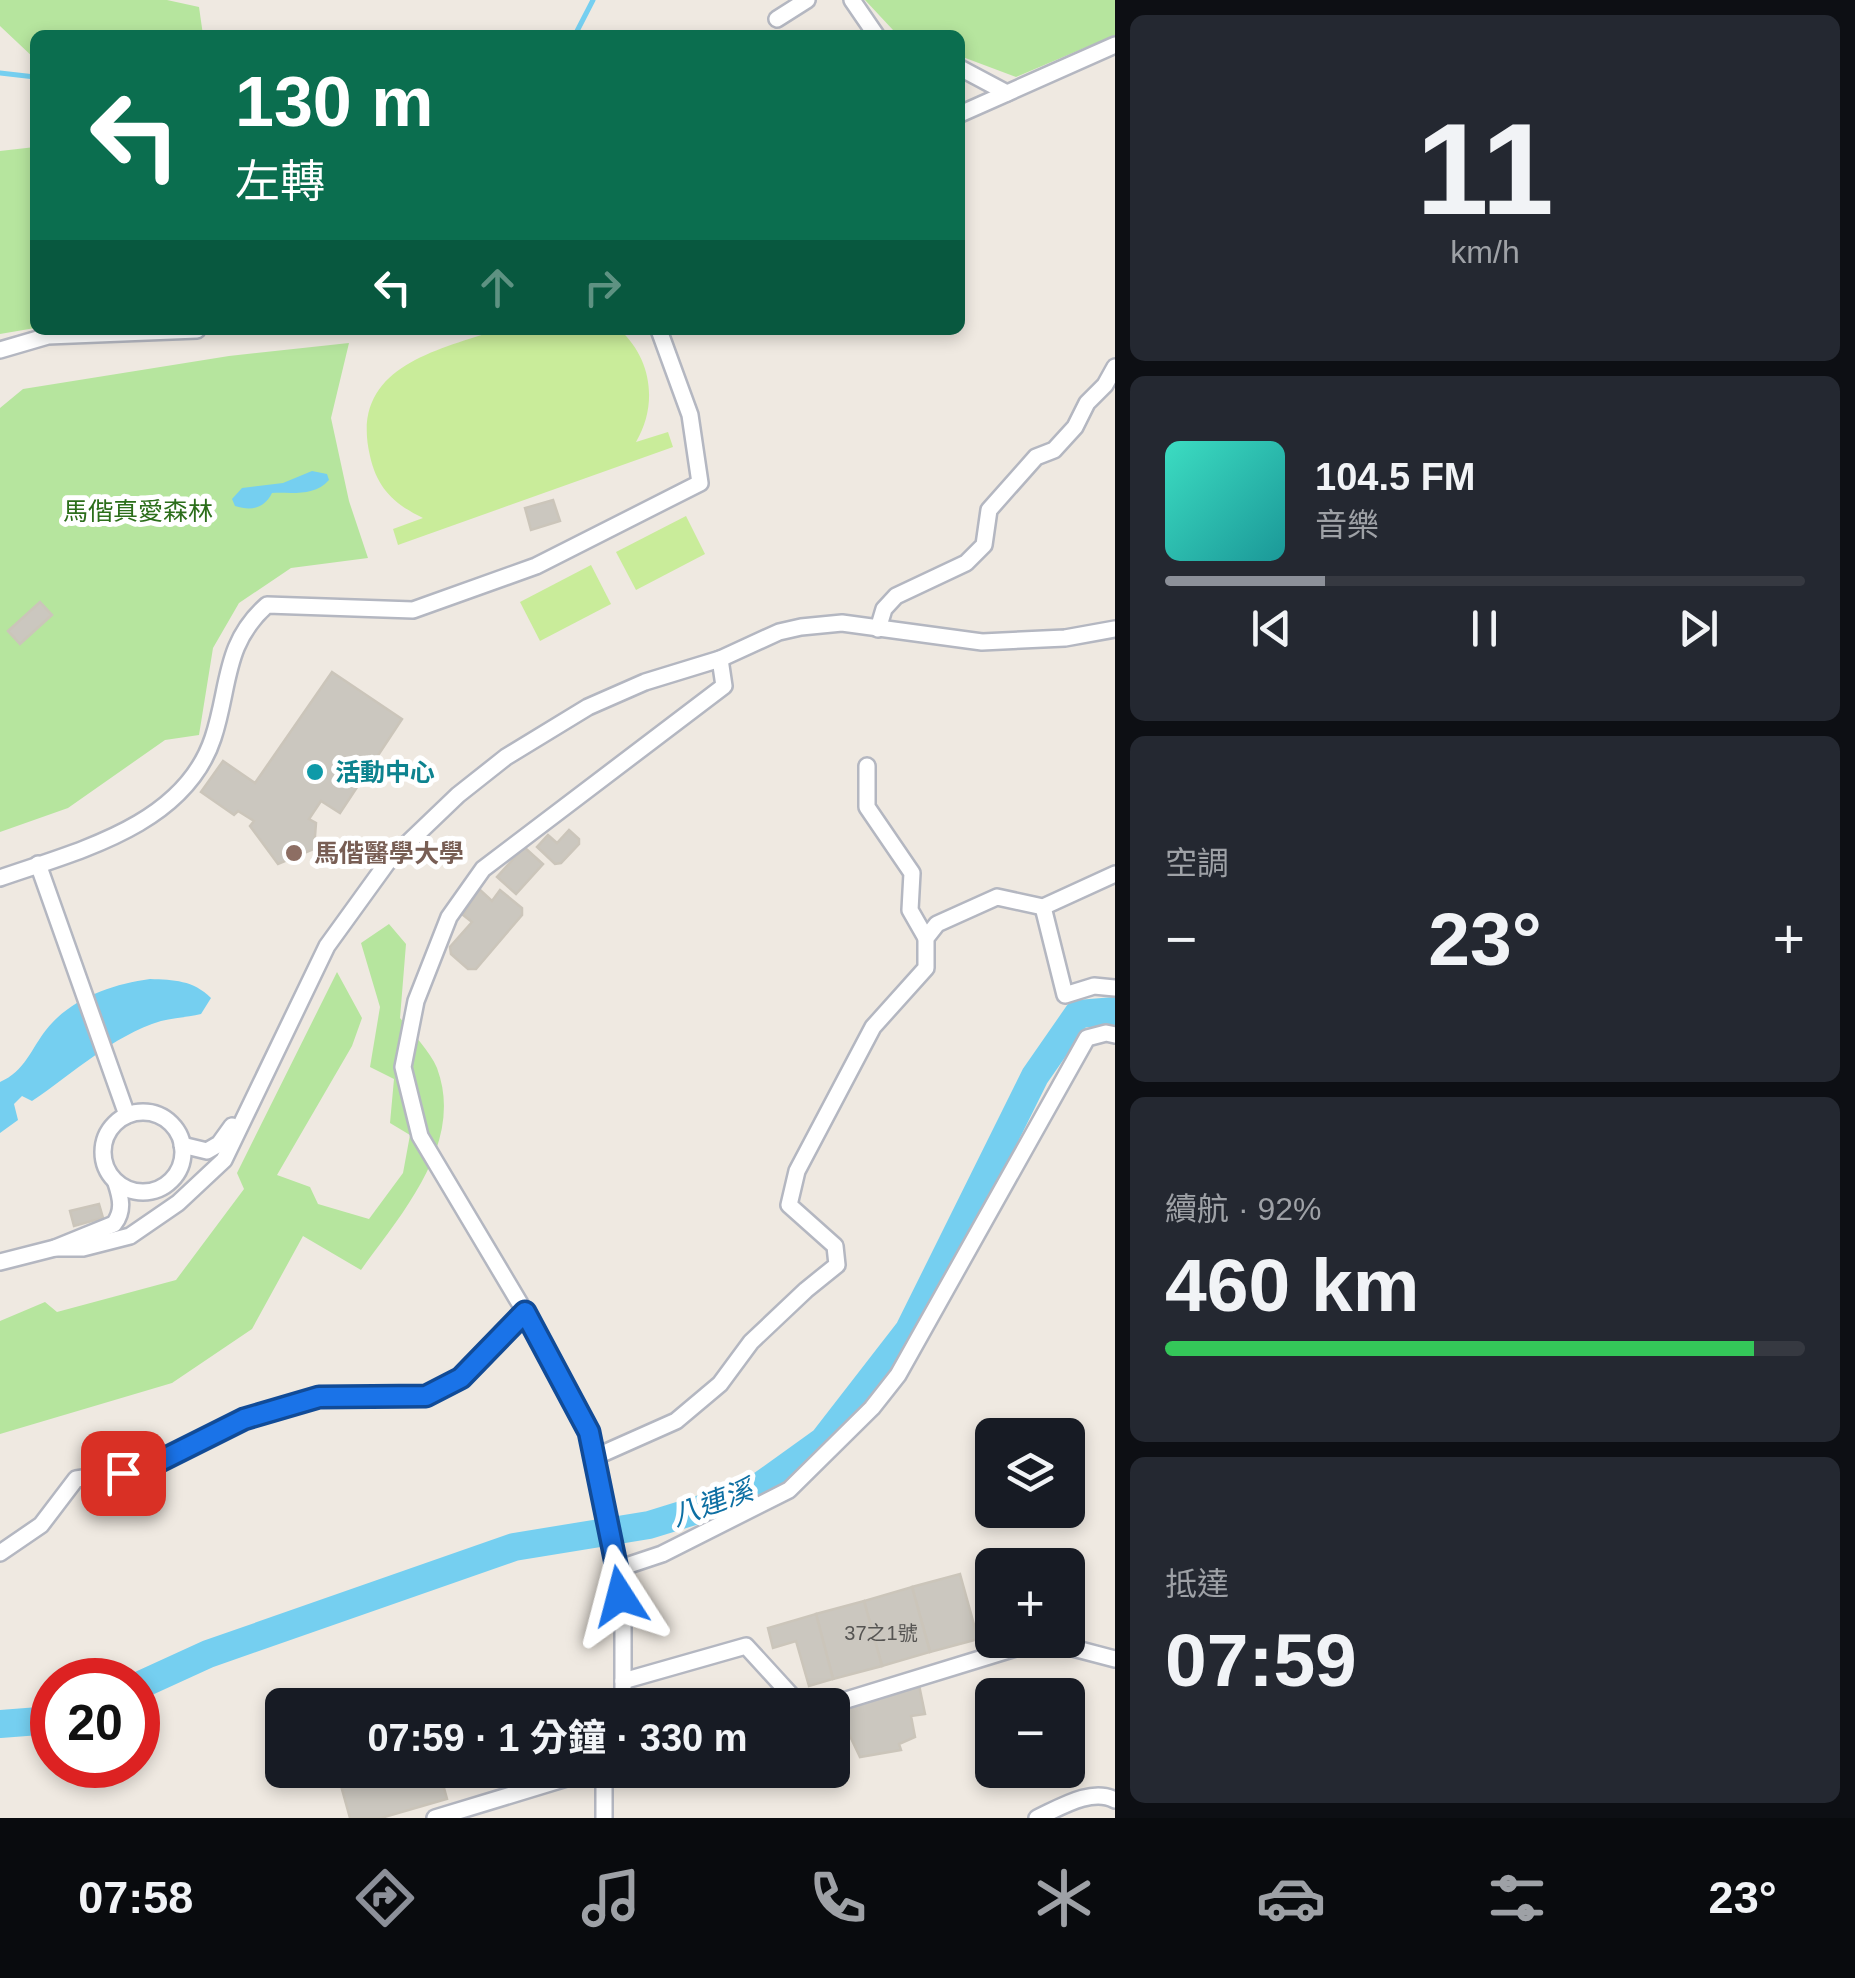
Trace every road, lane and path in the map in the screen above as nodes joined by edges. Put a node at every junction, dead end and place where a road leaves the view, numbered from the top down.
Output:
1 (807, 0) edge
2 (852, 0) edge
3 (777, 19) dead end
4 (873, 30) edge
5 (1115, 46) edge
6 (965, 71) edge
7 (1007, 93) junction
8 (965, 112) edge
9 (73, 335) edge
10 (661, 335) edge
11 (0, 350) edge
12 (1115, 367) edge
13 (878, 629) junction
14 (1115, 629) edge
15 (720, 659) junction
16 (867, 766) dead end
17 (38, 864) junction
18 (1115, 874) edge
19 (0, 878) edge
20 (1044, 908) junction
21 (926, 938) junction
22 (1115, 988) edge
23 (1115, 1035) edge
24 (249, 1108) junction
25 (127, 1115) junction
26 (182, 1146) junction
27 (116, 1183) junction
28 (163, 1188) junction
29 (178, 1203) junction
30 (54, 1248) junction
31 (0, 1262) edge
32 (525, 1312) junction
33 (595, 1457) junction
34 (0, 1553) edge
35 (617, 1569) junction
36 (1115, 1659) edge
37 (623, 1681) junction
38 (623, 1688) edge
39 (784, 1688) edge
40 (850, 1699) edge
41 (534, 1788) edge
42 (604, 1788) edge
43 (1115, 1800) edge
44 (435, 1818) edge
45 (604, 1818) edge
46 (1037, 1818) edge

1 - 3 street
2 - 4 street
5 - 7 street
6 - 7 street
7 - 8 street
9 - 11 street
10 - 17 street
12 - 13 street
13 - 14 street
13 - 15 street
15 - 24 street
15 - 32 street
16 - 21 street
17 - 19 street
17 - 25 street
18 - 20 street
20 - 21 street
20 - 22 street
21 - 33 street
23 - 35 street
24 - 26 street
24 - 29 street
25 - 26 street
25 - 27 street
26 - 28 street
27 - 28 street
27 - 30 street
28 - 29 street
29 - 30 street
30 - 31 street
32 - 33 street
32 - 34 street
33 - 35 street
35 - 37 street
36 - 40 street
37 - 38 street
37 - 39 street
41 - 44 street
42 - 45 street
43 - 46 street

